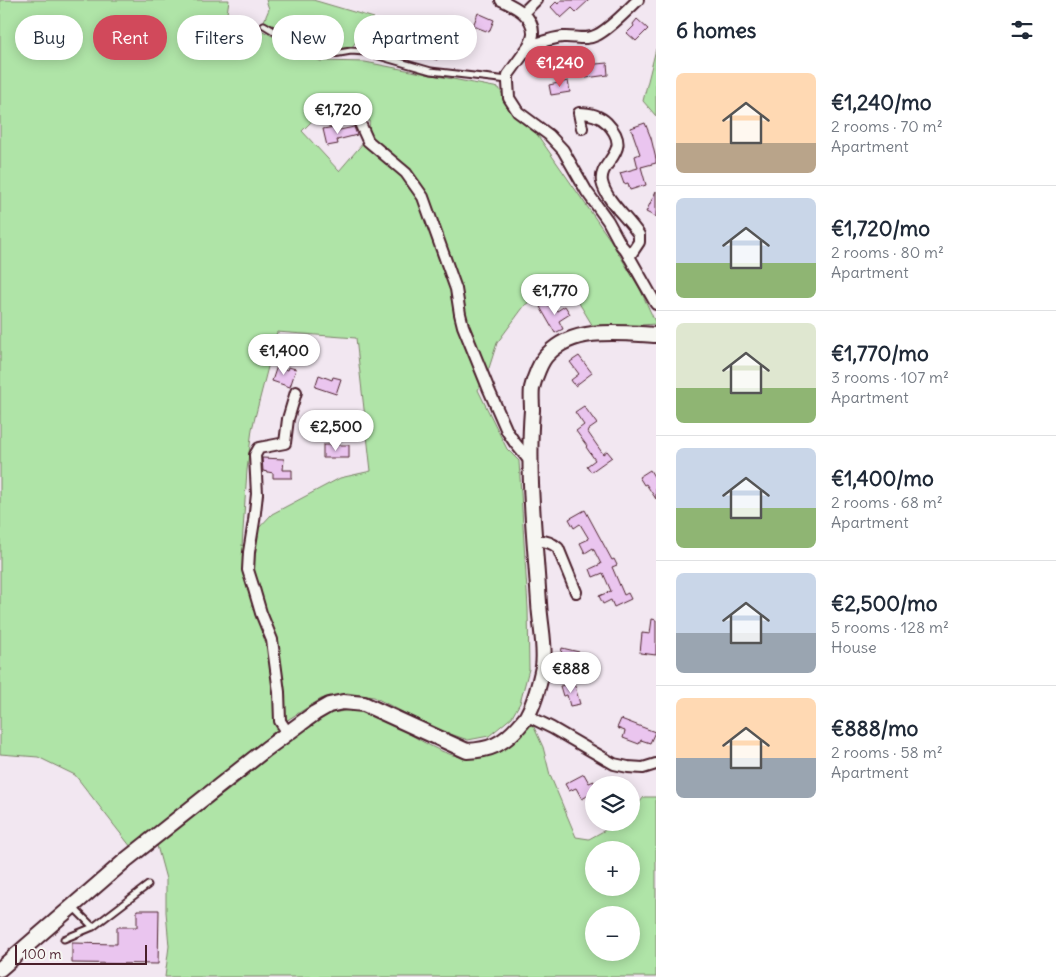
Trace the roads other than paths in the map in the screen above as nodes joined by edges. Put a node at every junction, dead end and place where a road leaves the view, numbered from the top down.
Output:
1 (502, 0) edge
2 (536, 0) edge
3 (638, 0) edge
4 (524, 12) junction
5 (264, 25) dead end
6 (529, 46) junction
7 (508, 80) junction
8 (359, 121) dead end
9 (582, 128) dead end
10 (629, 257) junction
11 (656, 304) edge
12 (656, 334) edge
13 (296, 392) dead end
14 (529, 460) junction
15 (535, 541) junction
16 (576, 592) dead end
17 (528, 716) junction
18 (288, 733) junction
19 (656, 764) edge
20 (148, 885) dead end
21 (72, 906) junction
22 (93, 927) junction
23 (64, 939) dead end
24 (0, 969) edge

1 - 4 street
2 - 4 street
3 - 6 street
4 - 6 street
5 - 7 lane
6 - 7 street
7 - 10 street
8 - 14 street
9 - 10 street
10 - 11 street
12 - 14 street
13 - 18 street
14 - 15 street
15 - 16 street
15 - 17 street
17 - 18 street
17 - 19 street
18 - 21 street
20 - 22 lane
21 - 22 lane
21 - 24 street
22 - 23 lane

